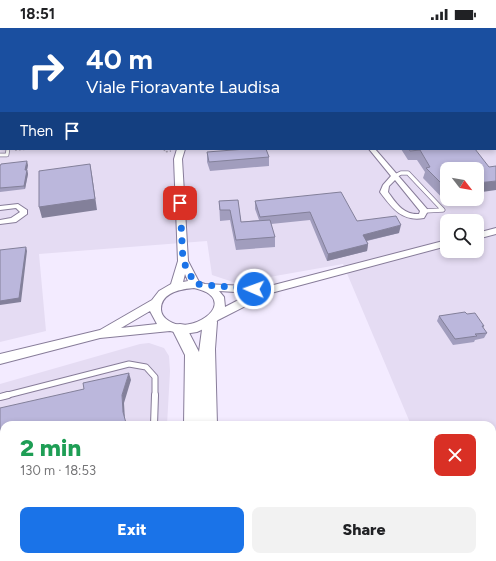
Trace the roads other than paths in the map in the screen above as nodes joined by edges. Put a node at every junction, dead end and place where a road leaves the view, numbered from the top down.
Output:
1 (8, 150) edge
2 (173, 150) edge
3 (181, 150) edge
4 (373, 150) edge
5 (0, 155) edge
6 (178, 159) junction
7 (394, 176) junction
8 (0, 208) edge
9 (424, 211) junction
10 (0, 222) edge
11 (496, 231) edge
12 (484, 234) edge
13 (440, 245) edge
14 (183, 261) junction
15 (200, 285) junction
16 (176, 287) junction
17 (267, 290) junction
18 (156, 303) junction
19 (214, 319) junction
20 (175, 328) junction
21 (100, 334) junction
22 (0, 359) edge
23 (0, 397) edge
24 (154, 421) edge
25 (193, 421) edge
26 (208, 421) edge

1 - 5 lane
2 - 6 street
3 - 6 street
4 - 7 street
6 - 14 street
7 - 9 street
7 - 9 street
7 - 9 lane
8 - 10 street
11 - 12 street
13 - 17 street
14 - 15 street
14 - 16 street
15 - 16 street
15 - 17 street
15 - 19 street
16 - 18 street
17 - 19 street
18 - 20 street
18 - 21 street
19 - 20 street
19 - 26 highway
20 - 21 street
20 - 25 highway
21 - 22 street
23 - 24 lane

